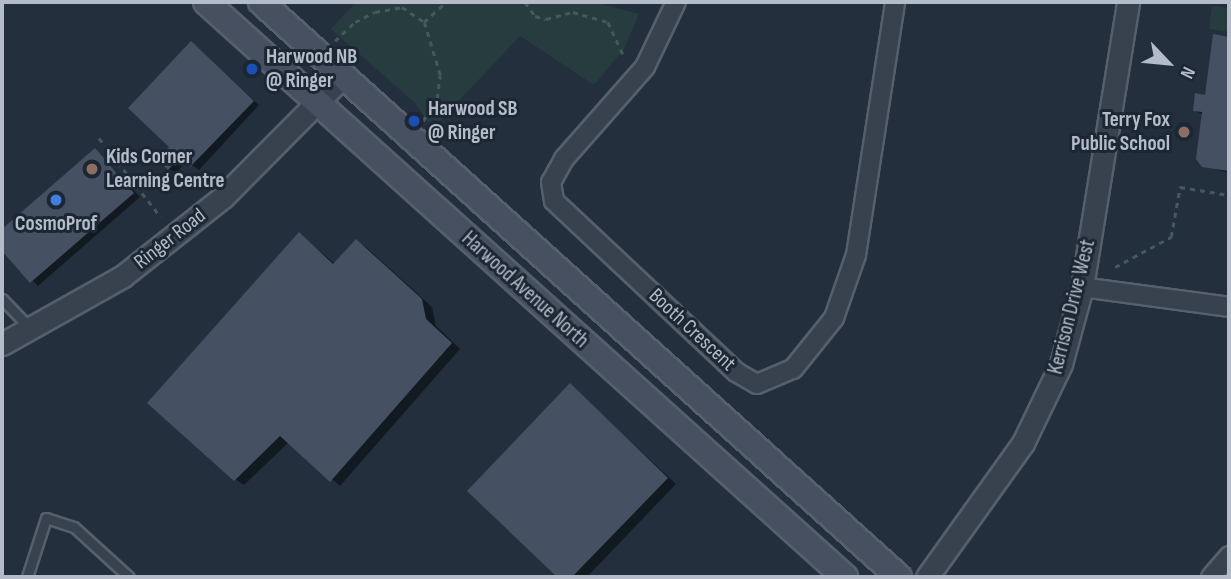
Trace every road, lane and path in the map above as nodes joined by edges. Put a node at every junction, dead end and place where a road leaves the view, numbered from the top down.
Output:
1 (206, 2) edge
2 (261, 2) edge
3 (446, 2) edge
4 (525, 2) edge
5 (676, 2) edge
6 (895, 2) edge
7 (1128, 2) edge
8 (424, 22) junction
9 (335, 41) dead end
10 (625, 58) dead end
11 (344, 75) junction
12 (316, 103) junction
13 (413, 137) junction
14 (99, 138) dead end
15 (1229, 195) edge
16 (161, 216) dead end
17 (1115, 267) dead end
18 (1082, 287) junction
19 (2, 299) edge
20 (1229, 307) edge
21 (31, 328) junction
22 (2, 344) edge
23 (1229, 556) edge
24 (27, 577) edge
25 (129, 577) edge
26 (845, 577) edge
27 (899, 577) edge
28 (927, 577) edge
29 (1211, 577) edge

1 - 12 main road, Harwood Avenue North
2 - 11 main road, Harwood Avenue North
3 - 8 path
4 - 10 path
5 - 6 street, Booth Crescent
7 - 18 street, Kerrison Drive West
8 - 9 path
8 - 13 path
11 - 12 street, Ringer Road
11 - 13 main road, Harwood Avenue North
12 - 21 street, Ringer Road
12 - 26 main road, Harwood Avenue North
13 - 27 main road, Harwood Avenue North
14 - 16 path
15 - 17 path
18 - 20 street
18 - 28 street, Kerrison Drive West
19 - 21 lane
21 - 22 street, Ringer Road
23 - 29 street
24 - 25 lane

